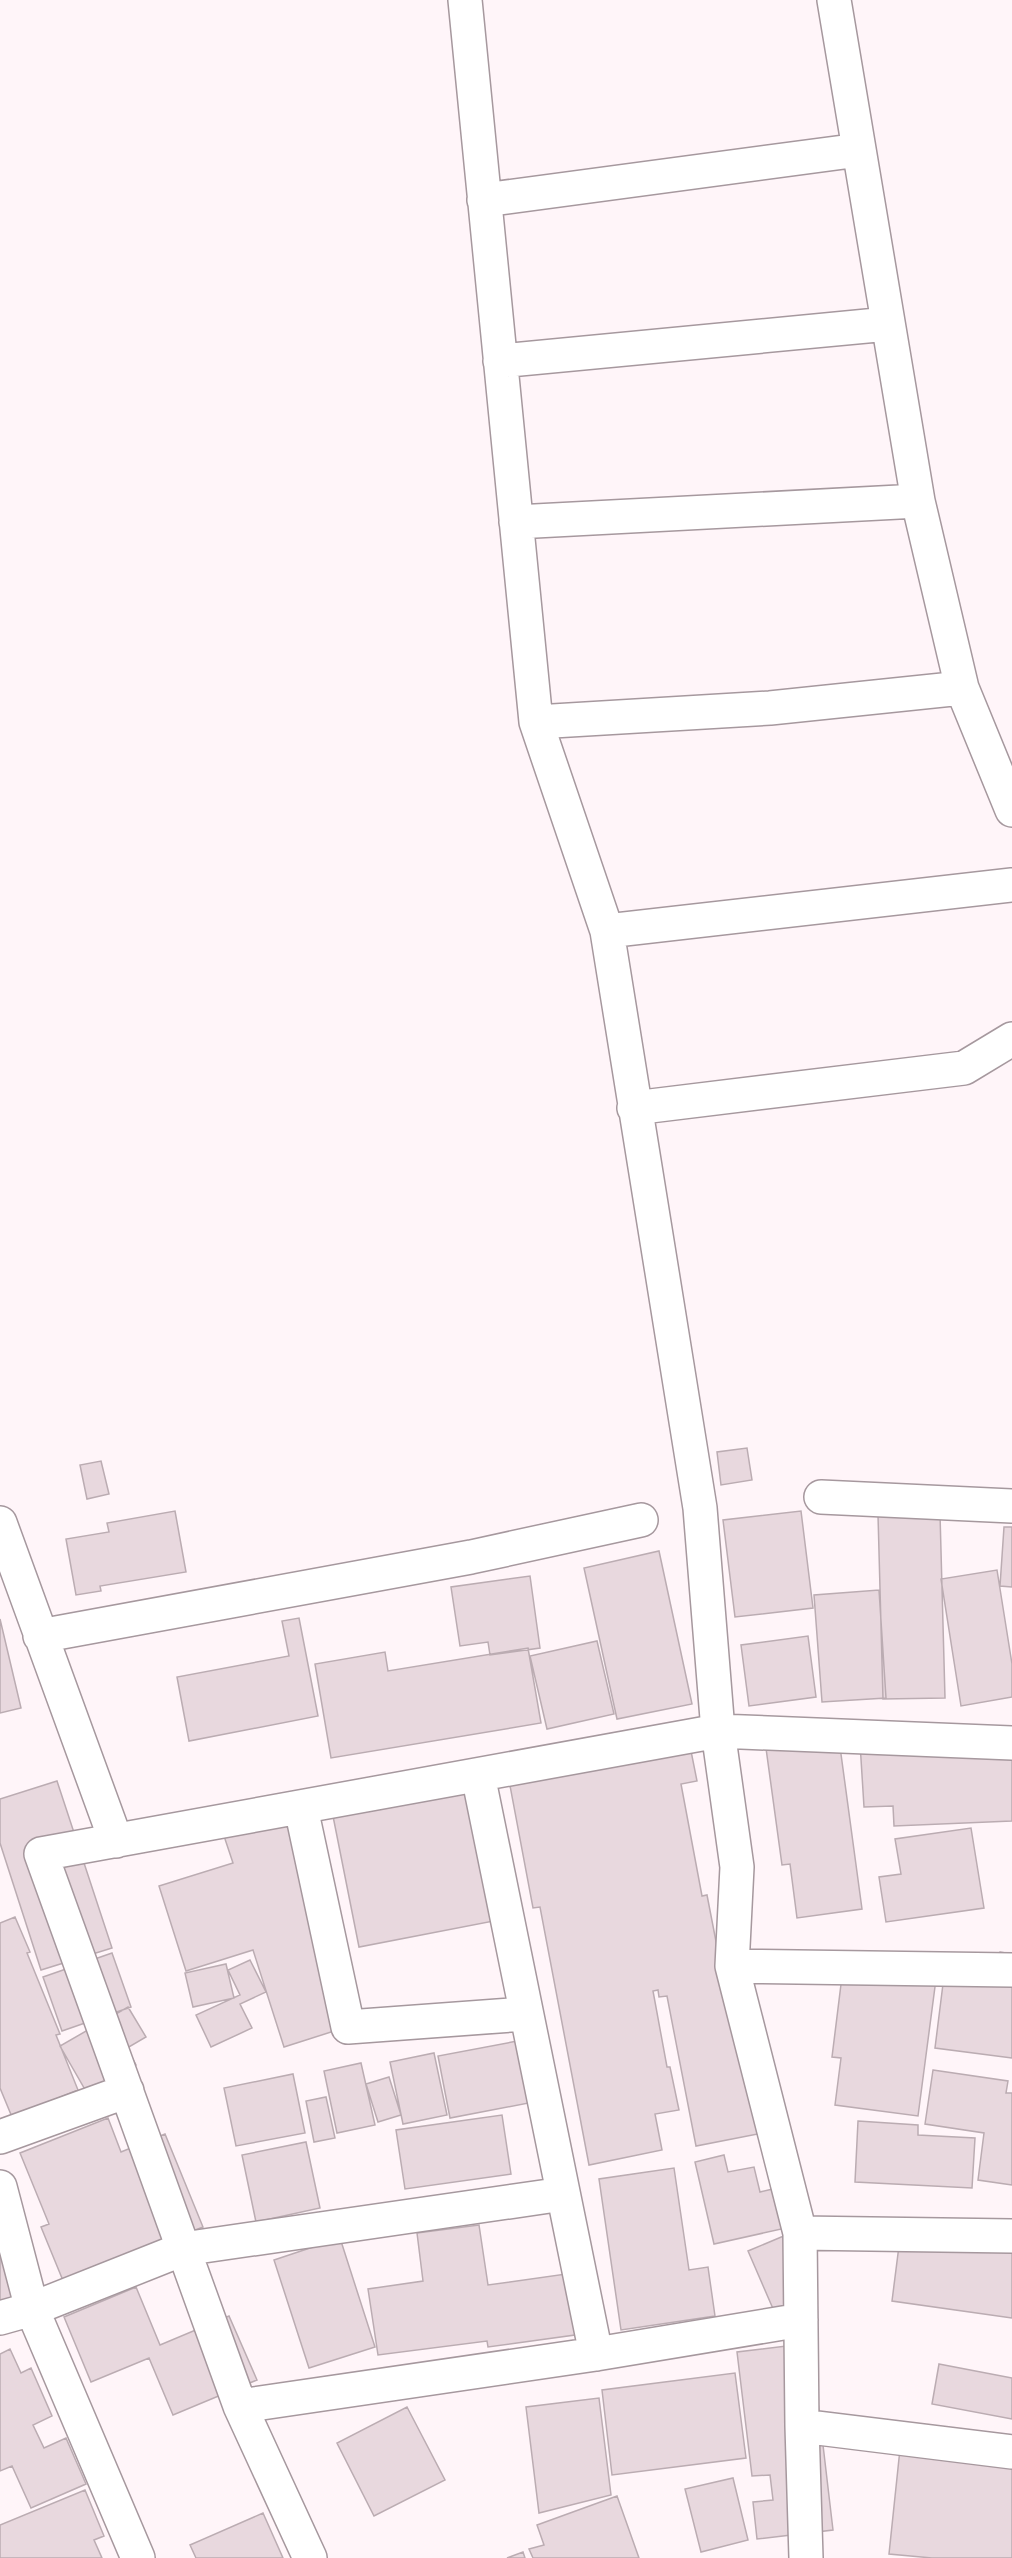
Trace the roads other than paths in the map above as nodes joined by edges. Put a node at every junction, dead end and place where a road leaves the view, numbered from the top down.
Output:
1 (465, 0) edge
2 (834, 0) edge
3 (859, 150) junction
4 (484, 200) junction
5 (888, 324) junction
6 (500, 361) junction
7 (918, 501) junction
8 (516, 522) junction
9 (962, 688) junction
10 (536, 722) junction
11 (1012, 810) edge
12 (1012, 885) edge
13 (607, 931) junction
14 (1012, 1039) edge
15 (634, 1108) junction
16 (822, 1497) dead end
17 (1012, 1506) edge
18 (641, 1520) dead end
19 (0, 1523) edge
20 (40, 1636) junction
21 (718, 1731) junction
22 (1012, 1743) edge
23 (478, 1775) junction
24 (301, 1808) junction
25 (116, 1841) junction
26 (732, 1966) junction
27 (1012, 1970) edge
28 (525, 2014) junction
29 (127, 2091) junction
30 (0, 2137) edge
31 (0, 2187) edge
32 (563, 2194) junction
33 (800, 2233) junction
34 (1012, 2236) edge
35 (183, 2249) junction
36 (32, 2309) junction
37 (0, 2318) edge
38 (801, 2320) junction
39 (596, 2354) junction
40 (240, 2406) junction
41 (802, 2426) junction
42 (1012, 2452) edge
43 (138, 2558) edge
44 (310, 2558) edge
45 (806, 2558) edge

1 - 4 street
2 - 3 street
3 - 4 street
3 - 5 street
4 - 6 street
5 - 6 street
5 - 7 street
6 - 8 street
7 - 8 street
7 - 9 street
8 - 10 street
9 - 10 street
9 - 11 street
10 - 13 street
12 - 13 street
13 - 15 street
14 - 15 street
15 - 21 street
16 - 17 street
18 - 20 street
19 - 20 street
20 - 25 street
21 - 22 street
21 - 23 street
21 - 26 street
23 - 24 street
23 - 28 street
24 - 25 street
24 - 28 street
25 - 29 street
26 - 27 street
26 - 33 street
28 - 32 street
29 - 30 street
29 - 35 street
31 - 36 street
32 - 35 street
32 - 39 street
33 - 34 street
33 - 38 street
35 - 36 street
35 - 40 street
36 - 37 street
36 - 43 street
38 - 39 street
38 - 41 street
39 - 40 street
40 - 44 street
41 - 42 street
41 - 45 street

